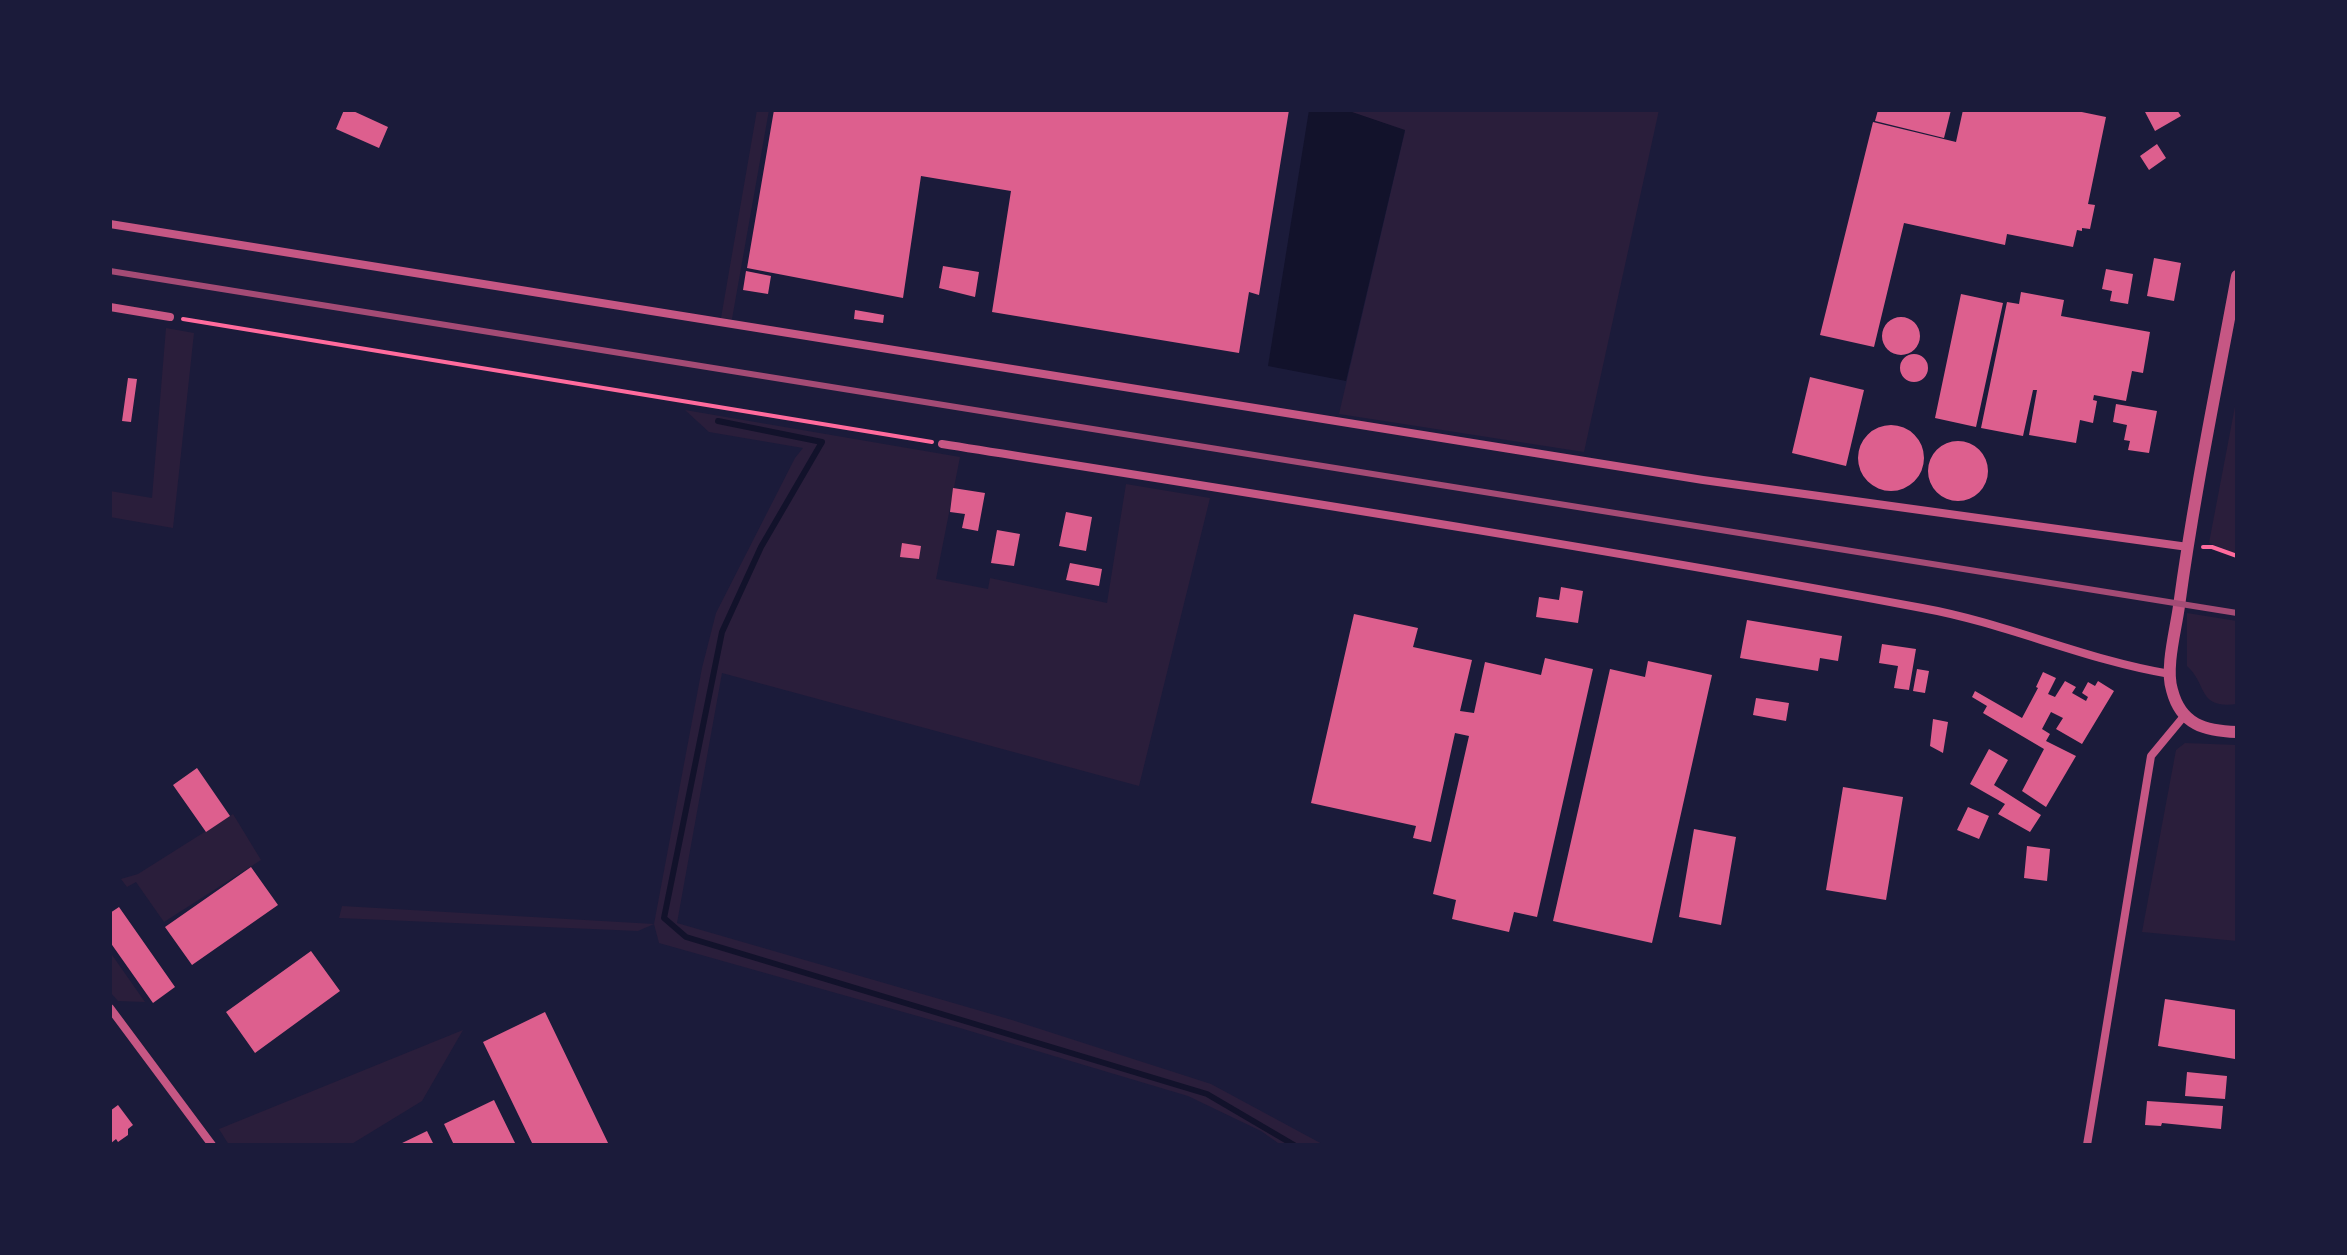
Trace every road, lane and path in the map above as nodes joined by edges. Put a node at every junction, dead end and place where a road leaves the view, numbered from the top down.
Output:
1 (110, 224) edge
2 (2237, 276) edge
3 (110, 307) edge
4 (170, 317) joint
5 (942, 444) joint
6 (2188, 547) junction
7 (2237, 556) edge
8 (2170, 674) junction
9 (2185, 715) junction
10 (2237, 732) edge
11 (110, 1008) edge
12 (212, 1145) edge
13 (2087, 1145) edge

1 - 6 street
2 - 6 street
3 - 4 street
4 - 5 path
5 - 8 street
6 - 7 path
6 - 8 street
8 - 9 street
9 - 10 street
9 - 13 street
11 - 12 street

